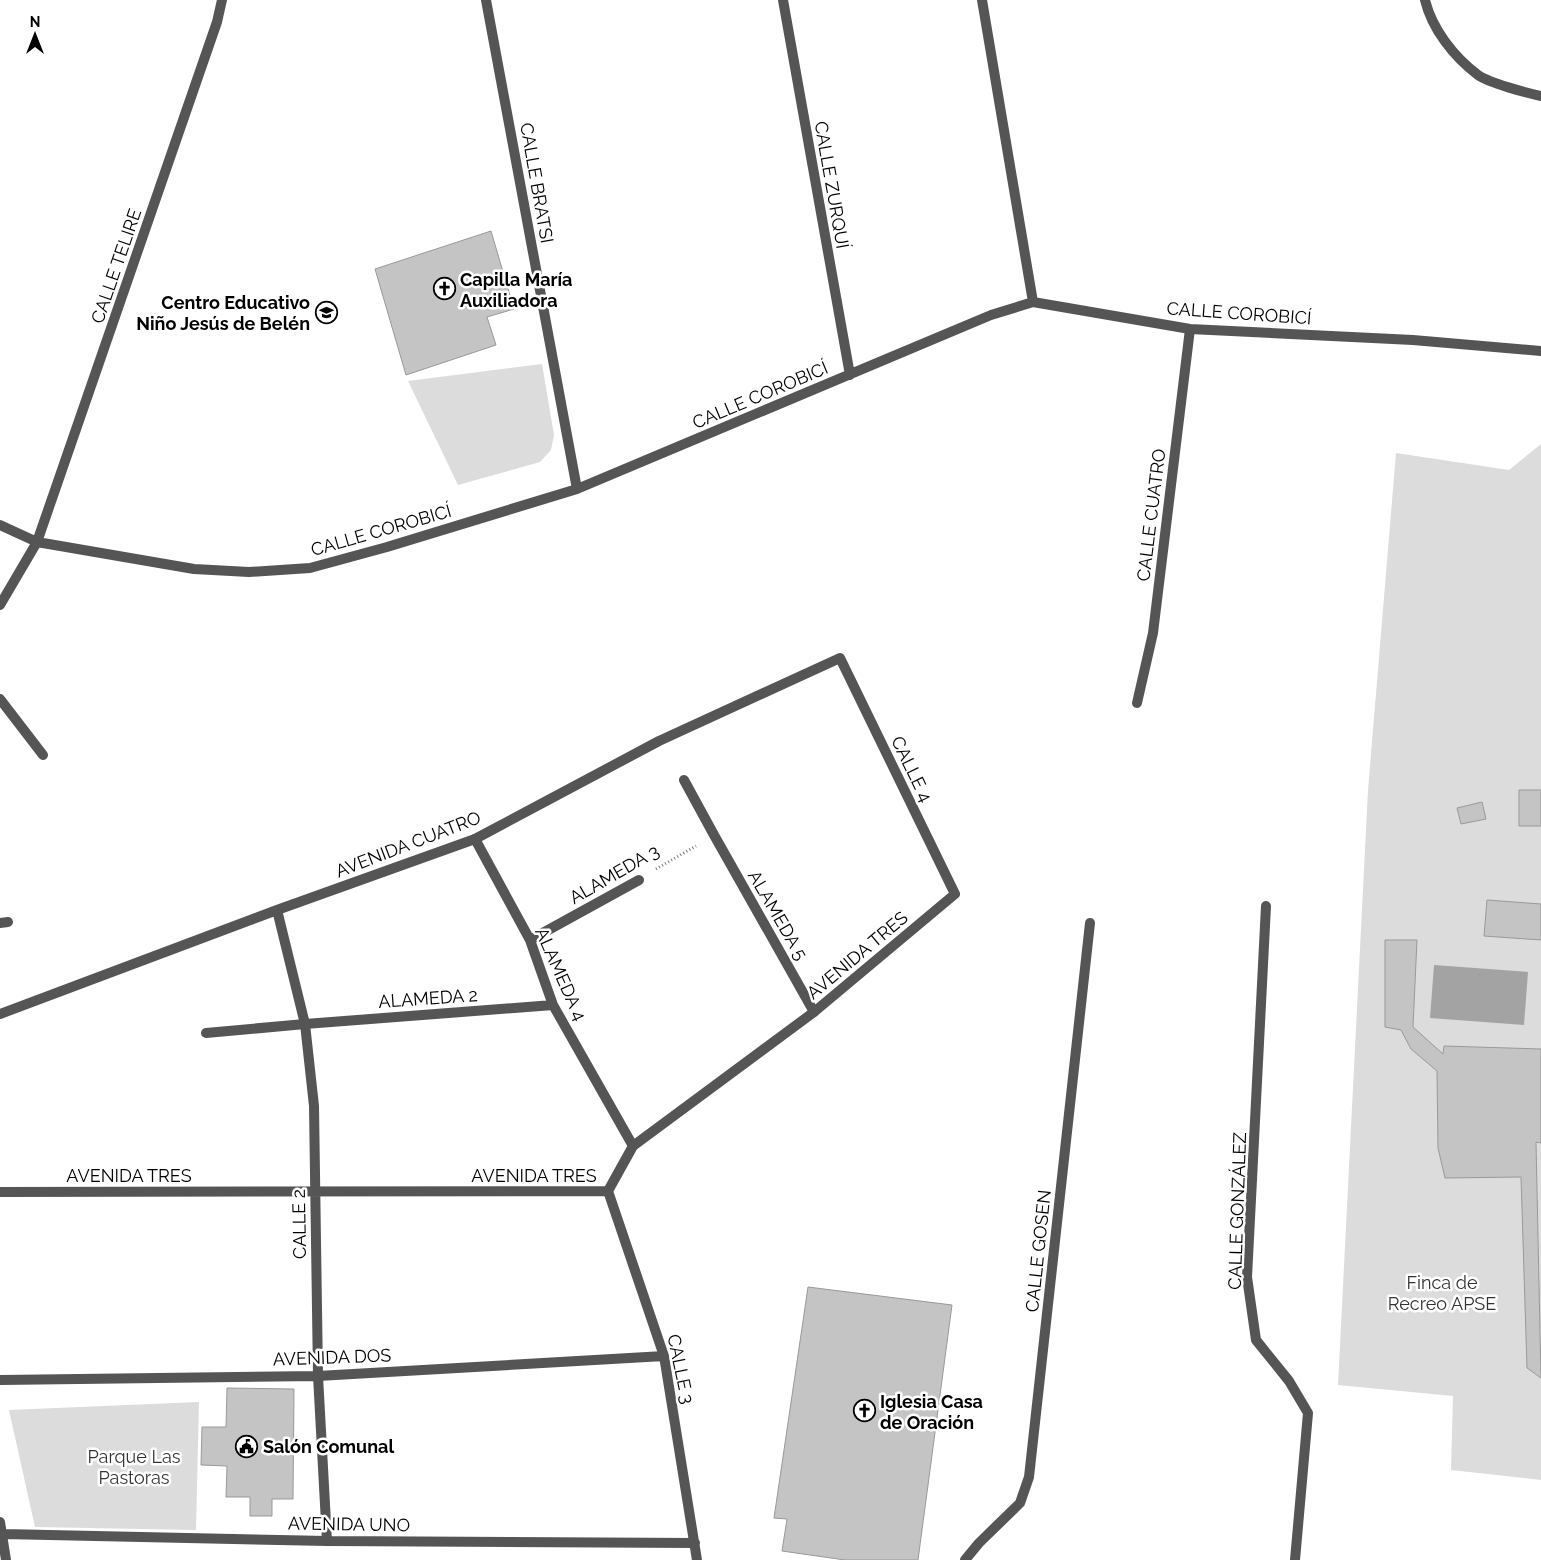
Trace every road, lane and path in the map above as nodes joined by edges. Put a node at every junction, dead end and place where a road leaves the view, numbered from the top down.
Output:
1 (222, 0) edge
2 (486, 0) edge
3 (783, 0) edge
4 (982, 0) edge
5 (1425, 0) edge
6 (1541, 96) edge
7 (1033, 302) junction
8 (1190, 329) junction
9 (1541, 351) edge
10 (850, 375) junction
11 (577, 490) junction
12 (0, 525) edge
13 (37, 542) junction
14 (0, 605) edge
15 (840, 658) joint
16 (0, 699) edge
17 (1137, 703) dead end
18 (43, 755) dead end
19 (684, 780) dead end
20 (714, 835) junction
21 (475, 840) junction
22 (639, 880) joint
23 (955, 894) joint
24 (1266, 906) dead end
25 (277, 910) junction
26 (1090, 923) dead end
27 (530, 940) junction
28 (553, 1005) junction
29 (814, 1012) junction
30 (0, 1014) edge
31 (305, 1024) junction
32 (206, 1033) dead end
33 (633, 1146) junction
34 (314, 1190) junction
35 (608, 1191) junction
36 (0, 1192) edge
37 (664, 1356) junction
38 (318, 1376) junction
39 (0, 1380) edge
40 (0, 1522) edge
41 (2, 1534) junction
42 (327, 1540) junction
43 (696, 1543) junction
44 (6, 1560) edge
45 (697, 1560) edge
46 (965, 1560) edge
47 (1295, 1560) edge

1 - 13 street, CALLE TELIRE
2 - 11 street, CALLE BRATSI
3 - 10 street, CALLE ZURQUÍ
4 - 7 street
5 - 6 street
7 - 8 street, CALLE COROBICÍ
7 - 10 street, CALLE COROBICÍ
8 - 9 street, CALLE COROBICÍ
8 - 17 street, CALLE CUATRO
10 - 11 street, CALLE COROBICÍ
11 - 13 street, CALLE COROBICÍ
12 - 13 street, CALLE COROBICÍ
13 - 14 street, CALLE TELIRE
15 - 21 street, AVENIDA CUATRO
15 - 23 street, CALLE 4
16 - 18 street
19 - 20 street
20 - 22 path, ALAMEDA 3
20 - 29 street, ALAMEDA 5
21 - 25 street, AVENIDA CUATRO
21 - 27 street, ALAMEDA 4
22 - 27 street, ALAMEDA 3
23 - 29 street, AVENIDA TRES
24 - 47 street, CALLE GONZÁLEZ
25 - 30 street, AVENIDA CUATRO
25 - 31 street, CALLE 2
26 - 46 street, CALLE GOSEN
27 - 28 street, ALAMEDA 4
28 - 31 street, ALAMEDA 2
28 - 33 street, ALAMEDA 4
29 - 33 street, AVENIDA TRES
31 - 32 street, ALAMEDA 2
31 - 34 street, CALLE 2
33 - 35 street, AVENIDA TRES
34 - 35 street, AVENIDA TRES
34 - 36 street, AVENIDA TRES
34 - 38 street, CALLE 2
35 - 37 street, CALLE 3
37 - 38 street, AVENIDA DOS
37 - 43 street, CALLE 3
38 - 39 street, AVENIDA DOS
38 - 42 street, CALLE 2
40 - 41 street
41 - 42 street, AVENIDA UNO
41 - 44 street
42 - 43 street, AVENIDA UNO
43 - 45 street, CALLE 3

